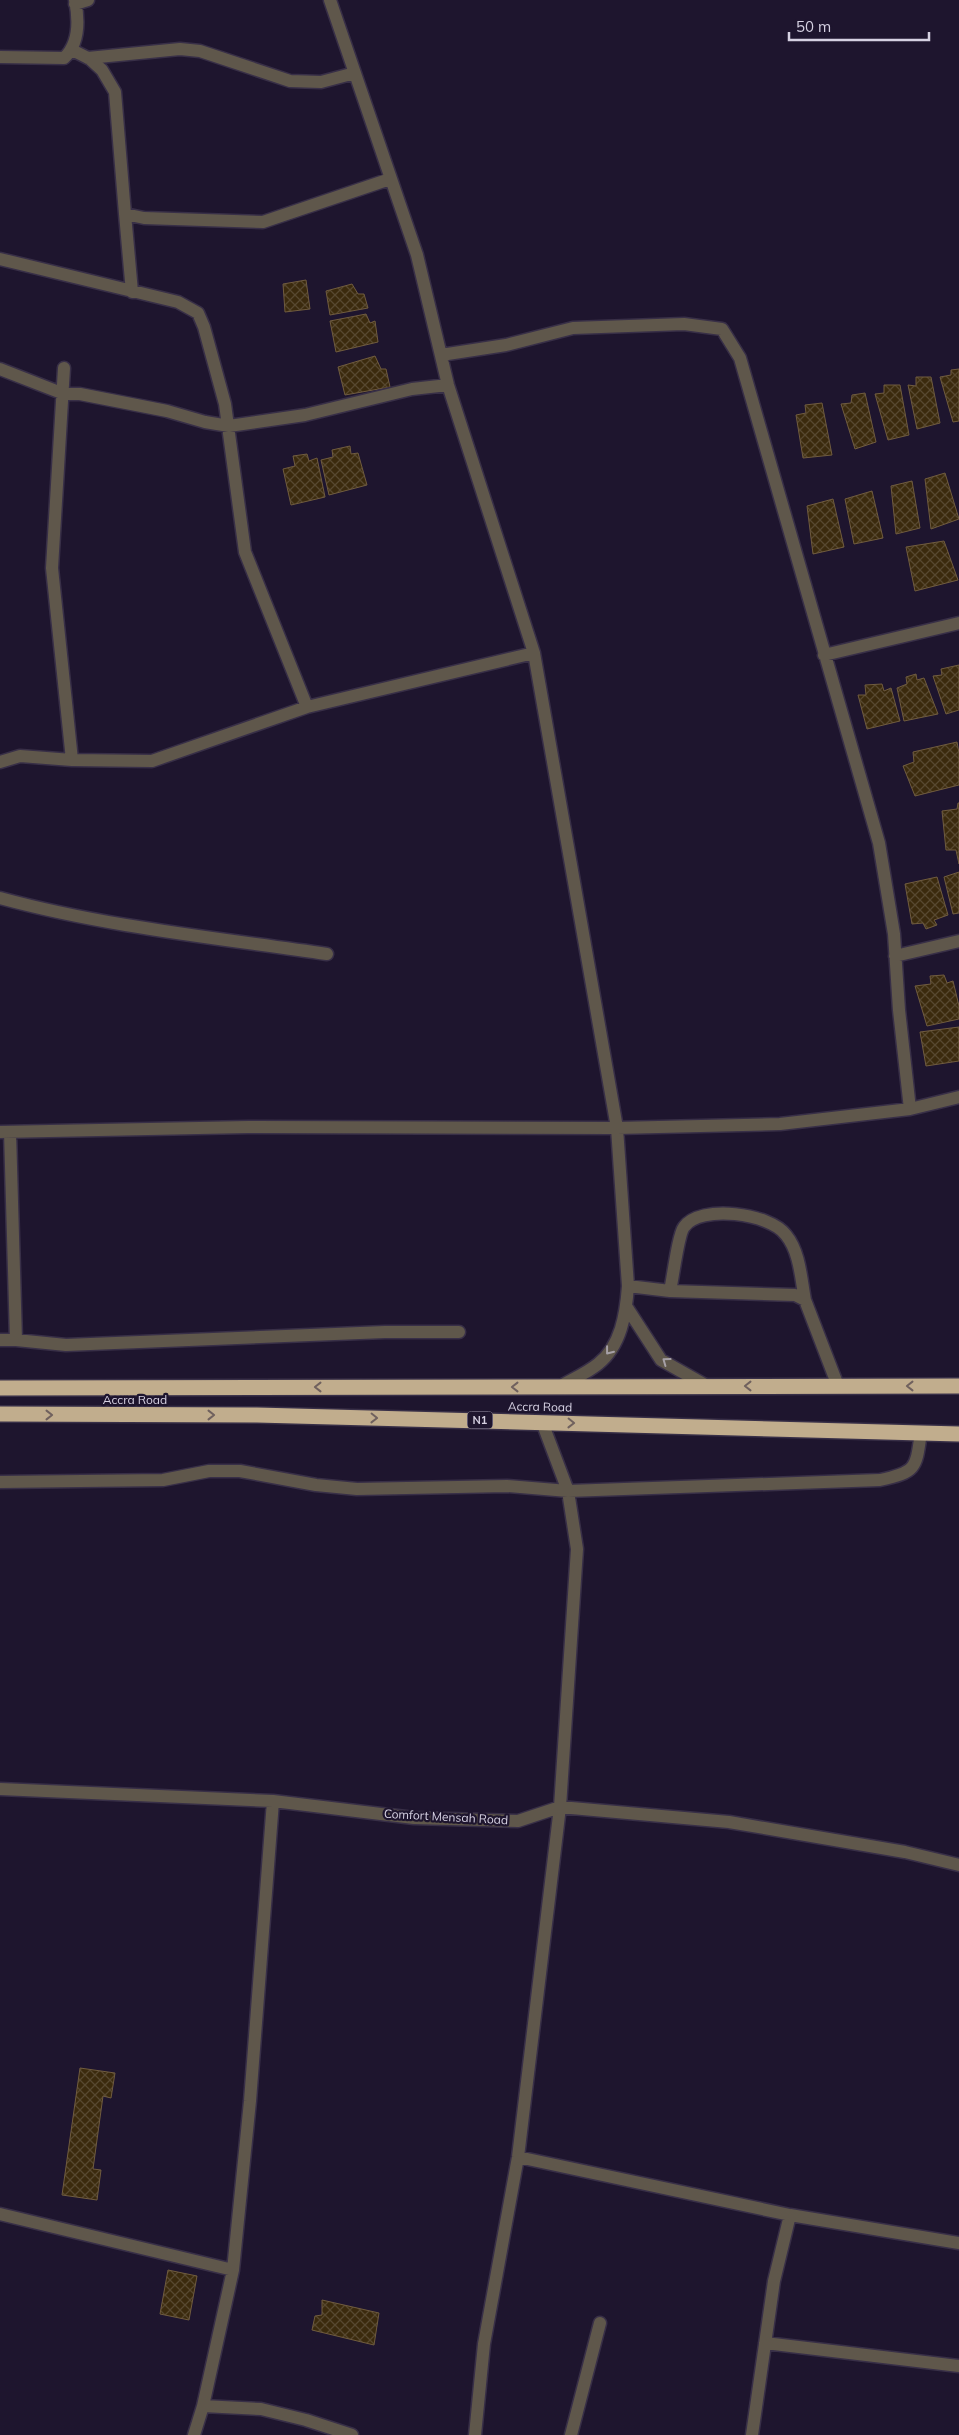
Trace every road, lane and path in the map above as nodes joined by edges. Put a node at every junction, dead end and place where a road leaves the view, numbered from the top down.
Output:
1 (330, 0) edge
2 (79, 1) edge
3 (72, 50) junction
4 (0, 56) edge
5 (88, 58) junction
6 (355, 73) junction
7 (390, 179) junction
8 (125, 214) junction
9 (0, 259) edge
10 (132, 292) junction
11 (441, 355) junction
12 (64, 368) dead end
13 (0, 369) edge
14 (448, 385) junction
15 (64, 394) junction
16 (229, 426) junction
17 (959, 623) edge
18 (534, 653) junction
19 (824, 655) junction
20 (307, 707) junction
21 (72, 760) junction
22 (0, 762) edge
23 (0, 898) edge
24 (959, 941) edge
25 (327, 954) dead end
26 (896, 956) junction
27 (959, 1097) edge
28 (910, 1109) junction
29 (618, 1128) junction
30 (5, 1132) edge
31 (628, 1286) junction
32 (670, 1290) junction
33 (805, 1300) junction
34 (626, 1306) junction
35 (459, 1332) dead end
36 (0, 1340) edge
37 (16, 1340) junction
38 (561, 1386) junction
39 (708, 1386) junction
40 (838, 1386) junction
41 (959, 1386) edge
42 (0, 1388) edge
43 (0, 1414) edge
44 (542, 1422) junction
45 (921, 1432) junction
46 (959, 1434) edge
47 (0, 1482) edge
48 (568, 1491) junction
49 (0, 1790) edge
50 (273, 1801) junction
51 (560, 1807) junction
52 (959, 1865) edge
53 (518, 2157) junction
54 (0, 2214) edge
55 (790, 2215) junction
56 (959, 2243) edge
57 (233, 2270) junction
58 (600, 2323) dead end
59 (765, 2343) junction
60 (959, 2366) edge
61 (203, 2406) junction
62 (194, 2435) edge
63 (352, 2435) edge
64 (475, 2435) edge
65 (571, 2435) edge
66 (752, 2435) edge

1 - 6 street
2 - 3 street
3 - 4 street
3 - 5 street
5 - 6 street
5 - 8 street
6 - 7 street
7 - 8 street
7 - 11 street
8 - 10 street
9 - 10 street
10 - 16 street
11 - 14 street
11 - 19 street
12 - 15 street
13 - 15 street
14 - 16 street
14 - 18 street
15 - 16 street
15 - 21 street
16 - 20 street
17 - 19 street
18 - 20 street
18 - 29 street
19 - 26 street
20 - 21 street
21 - 22 street
23 - 25 street
24 - 26 street
26 - 28 street
27 - 28 street
28 - 29 street
29 - 30 street
29 - 31 street
30 - 37 street
31 - 32 street
31 - 34 street
32 - 33 street
32 - 33 street
33 - 40 street
34 -> 38 street
39 -> 34 street
35 - 37 street
36 - 37 street
38 - 39 highway, Accra Road
38 -> 42 highway, Accra Road
40 -> 39 highway, Accra Road
41 -> 40 highway, Accra Road
43 -> 44 highway, Accra Road / N1
44 -> 45 highway, Accra Road / N1
44 - 48 street
45 - 46 highway, Accra Road / N1
45 - 48 street
47 - 48 street
48 - 51 street
49 - 50 street, Comfort Mensah Road
50 - 51 street, Comfort Mensah Road
50 - 57 street
51 - 52 street
51 - 53 street
53 - 55 street
53 - 64 street
54 - 57 street
55 - 56 street
55 - 59 street
57 - 61 street
58 - 65 street
59 - 60 street
59 - 66 street
61 - 62 street
61 - 63 street

